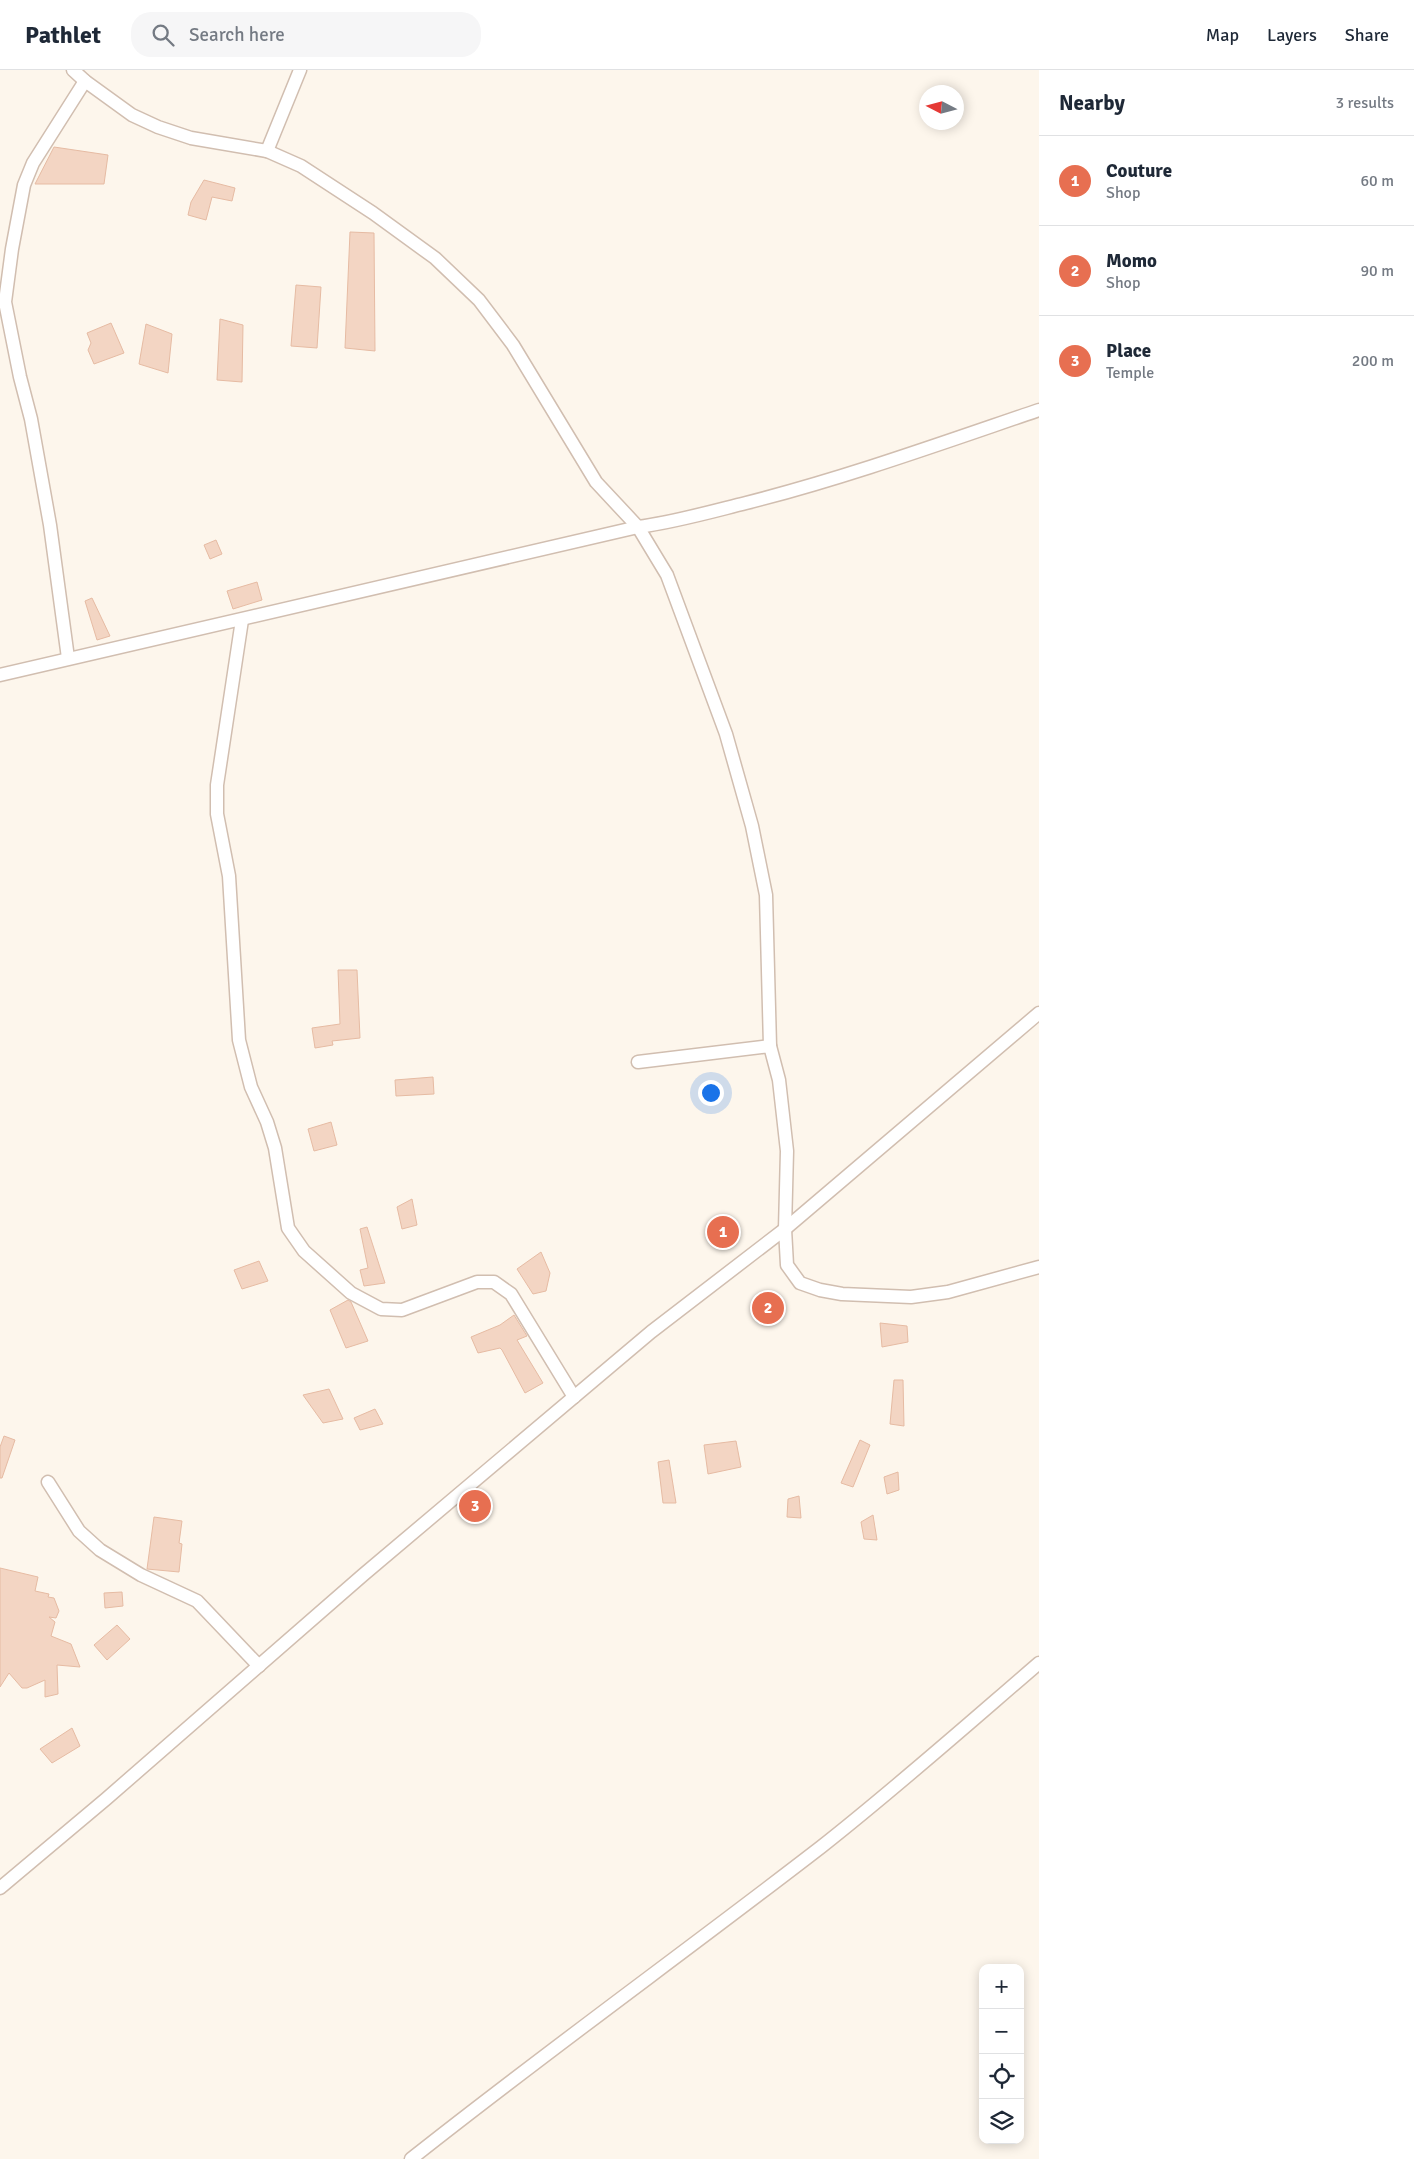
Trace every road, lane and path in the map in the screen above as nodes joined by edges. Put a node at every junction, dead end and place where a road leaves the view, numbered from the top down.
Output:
1 (74, 70) edge
2 (300, 70) edge
3 (85, 81) junction
4 (267, 151) junction
5 (1039, 410) edge
6 (638, 527) junction
7 (242, 620) junction
8 (68, 658) junction
9 (0, 675) edge
10 (1039, 1013) edge
11 (770, 1046) junction
12 (638, 1062) dead end
13 (785, 1230) junction
14 (1039, 1267) edge
15 (574, 1397) junction
16 (48, 1482) dead end
17 (1039, 1663) edge
18 (259, 1666) junction
19 (0, 1888) edge
20 (411, 2159) edge

1 - 3 street
2 - 4 street
3 - 4 street
3 - 8 street
4 - 6 street
5 - 6 street
6 - 7 street
6 - 11 street
7 - 8 street
7 - 15 street
8 - 9 street
10 - 13 street
11 - 12 street
11 - 13 street
13 - 14 street
13 - 15 street
15 - 18 street
16 - 18 street
17 - 20 street
18 - 19 street

